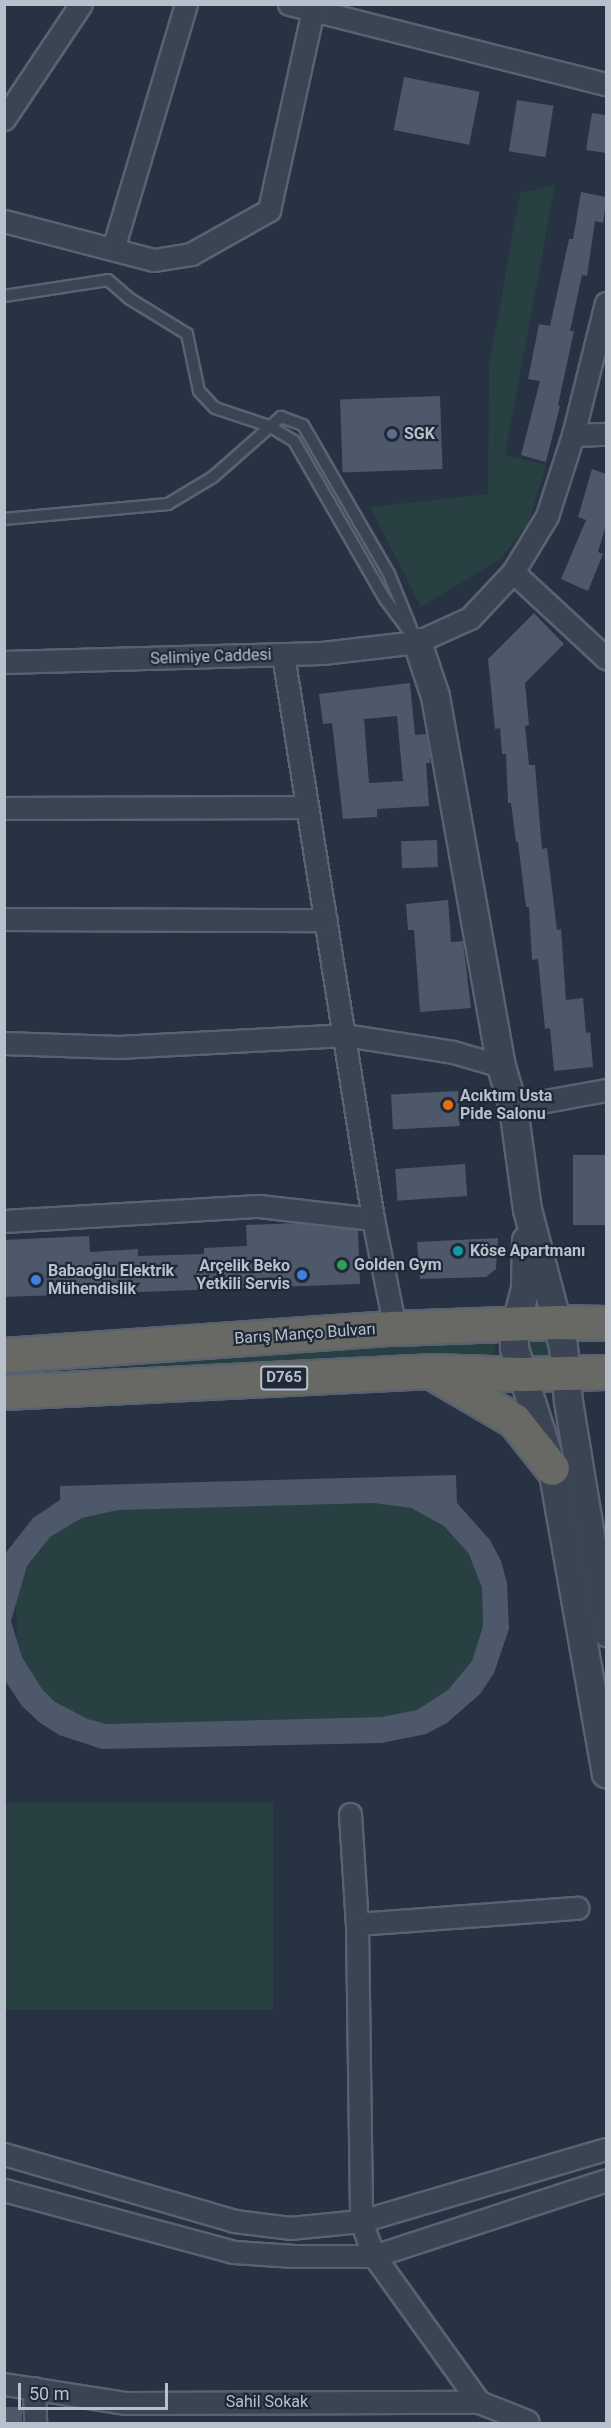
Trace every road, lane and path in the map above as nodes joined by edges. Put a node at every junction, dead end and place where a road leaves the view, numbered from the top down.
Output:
1 (81, 4) edge
2 (186, 4) edge
3 (289, 4) edge
4 (313, 10) junction
5 (606, 84) edge
6 (4, 119) edge
7 (4, 221) edge
8 (113, 249) junction
9 (4, 296) edge
10 (606, 303) edge
11 (269, 426) junction
12 (606, 434) edge
13 (573, 435) junction
14 (4, 519) edge
15 (513, 572) junction
16 (417, 642) junction
17 (283, 655) junction
18 (606, 658) edge
19 (4, 662) edge
20 (307, 807) junction
21 (4, 808) edge
22 (4, 919) edge
23 (326, 920) junction
24 (345, 1035) junction
25 (4, 1043) edge
26 (501, 1066) junction
27 (606, 1090) edge
28 (513, 1107) junction
29 (527, 1209) junction
30 (373, 1219) junction
31 (4, 1221) edge
32 (557, 1322) junction
33 (517, 1323) junction
34 (606, 1323) edge
35 (395, 1328) junction
36 (4, 1355) edge
37 (430, 1371) junction
38 (606, 1372) edge
39 (564, 1373) junction
40 (522, 1374) junction
41 (4, 1392) edge
42 (552, 1468) junction
43 (601, 1564) edge
44 (606, 1632) edge
45 (606, 1773) edge
46 (350, 1814) dead end
47 (577, 1908) dead end
48 (357, 1924) junction
49 (606, 2149) edge
50 (4, 2154) edge
51 (606, 2180) edge
52 (4, 2190) edge
53 (361, 2221) junction
54 (374, 2256) junction
55 (4, 2384) edge
56 (34, 2388) junction
57 (479, 2402) junction
58 (527, 2421) dead end
59 (35, 2424) edge

1 - 6 street
2 - 8 street
3 - 4 street
4 - 5 street
4 - 8 street
7 - 8 street
9 - 11 lane
10 - 13 street, Selimiye Caddesi
11 - 14 lane
11 - 16 lane
11 - 16 lane
12 - 13 street
13 - 15 street, Selimiye Caddesi
15 - 16 street, Selimiye Caddesi
15 - 18 street
16 - 17 street, Selimiye Caddesi
16 - 26 street
17 - 19 street, Selimiye Caddesi
17 - 20 street
20 - 21 street
20 - 23 street
22 - 23 street
23 - 24 street
24 - 25 street
24 - 26 street
24 - 30 street
26 - 28 street
27 - 28 street
28 - 29 street
29 - 32 street
29 - 33 street
30 - 31 street
30 - 35 street
32 - 33 highway, Barış Manço Bulvarı
32 - 34 highway, Barış Manço Bulvarı
32 - 39 street
33 - 35 highway, Barış Manço Bulvarı
33 - 40 street
35 - 36 highway, Barış Manço Bulvarı
37 - 40 highway, D765
37 - 41 highway, D765
37 - 42 highway
38 - 39 highway, D765
39 - 40 highway, D765
39 - 43 street
40 - 42 street
42 - 45 street
43 - 44 street
46 - 48 street
47 - 48 street
48 - 53 street
49 - 53 street
50 - 53 street
51 - 54 street
52 - 54 street
53 - 54 street
54 - 57 street
55 - 56 street, Sahil Sokak
56 - 57 street, Sahil Sokak
56 - 59 street
57 - 58 street, Sahil Sokak

